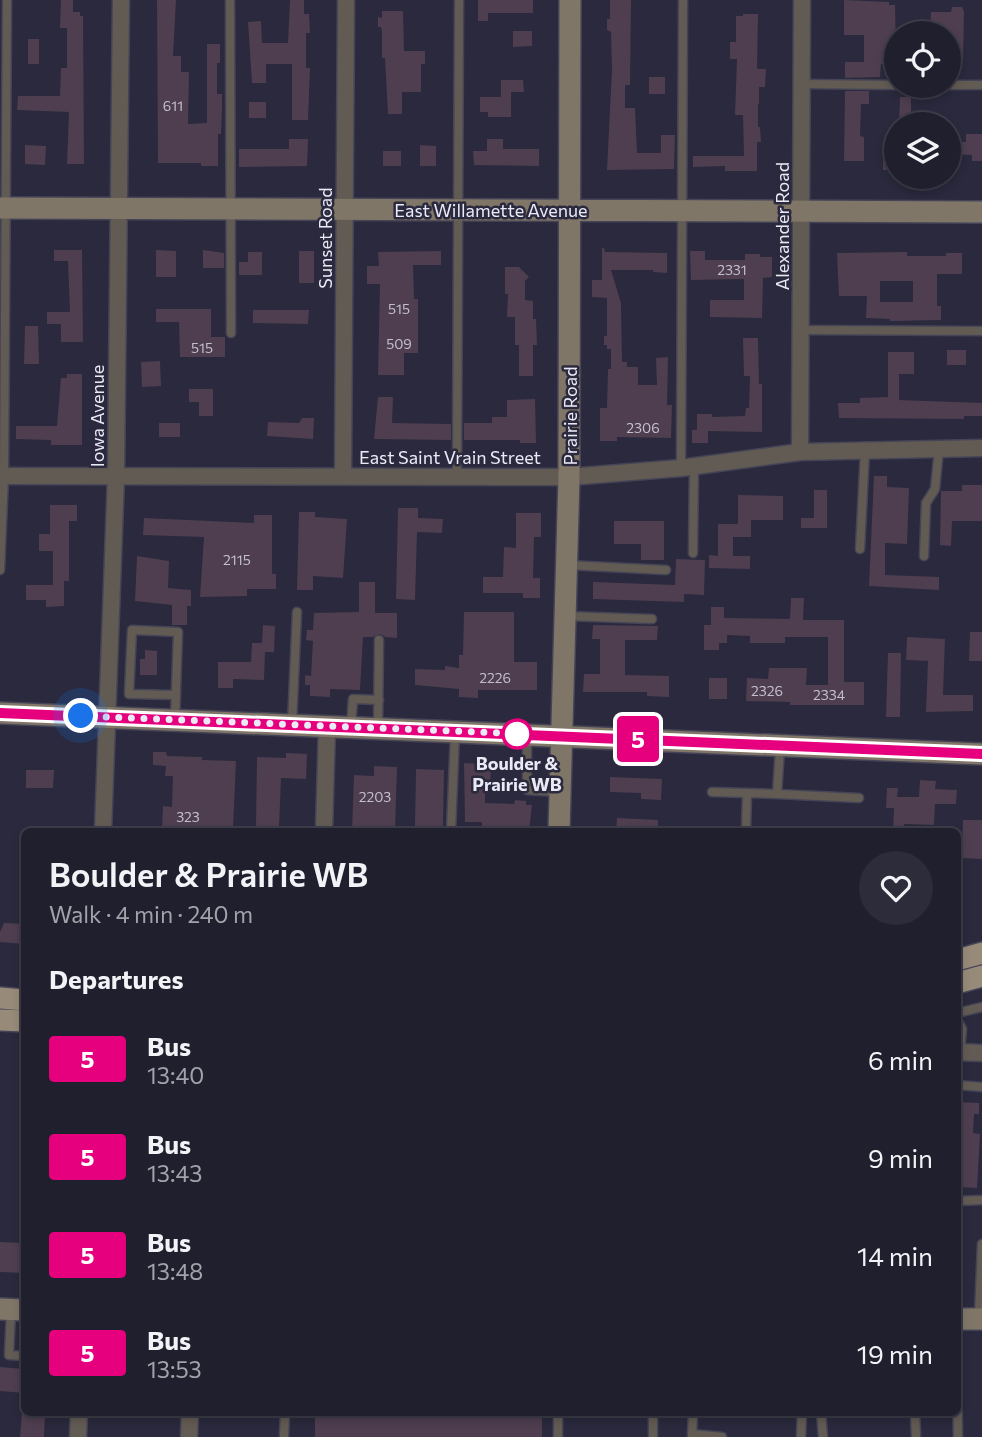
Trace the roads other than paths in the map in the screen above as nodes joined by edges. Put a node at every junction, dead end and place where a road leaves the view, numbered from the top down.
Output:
1 (7, 0) edge
2 (121, 0) edge
3 (230, 0) edge
4 (346, 0) edge
5 (459, 0) edge
6 (570, 0) edge
7 (683, 0) edge
8 (802, 0) edge
9 (802, 84) junction
10 (884, 85) edge
11 (961, 85) edge
12 (982, 85) edge
13 (3, 208) edge
14 (118, 208) junction
15 (231, 208) junction
16 (344, 209) junction
17 (457, 210) junction
18 (570, 211) junction
19 (682, 211) junction
20 (801, 212) junction
21 (982, 212) edge
22 (801, 330) junction
23 (982, 331) edge
24 (231, 333) dead end
25 (982, 448) edge
26 (939, 449) junction
27 (865, 451) junction
28 (800, 452) junction
29 (688, 467) junction
30 (116, 475) junction
31 (2, 476) edge
32 (343, 476) junction
33 (457, 476) junction
34 (569, 477) junction
35 (860, 549) dead end
36 (693, 553) dead end
37 (924, 556) dead end
38 (567, 565) junction
39 (0, 570) edge
40 (666, 570) dead end
41 (297, 612) dead end
42 (565, 616) junction
43 (652, 619) dead end
44 (379, 640) dead end
45 (176, 695) junction
46 (379, 700) junction
47 (0, 713) edge
48 (108, 717) junction
49 (175, 720) junction
50 (292, 724) junction
51 (327, 726) junction
52 (351, 727) junction
53 (378, 728) junction
54 (455, 731) junction
55 (527, 734) junction
56 (562, 736) junction
57 (781, 746) junction
58 (982, 754) edge
59 (560, 792) junction
60 (712, 792) dead end
61 (747, 793) junction
62 (777, 794) junction
63 (859, 798) dead end
64 (103, 828) edge
65 (324, 828) edge
66 (451, 828) edge
67 (559, 828) edge
68 (746, 828) edge
69 (982, 953) edge
70 (961, 959) edge
71 (982, 976) edge
72 (961, 982) edge
73 (0, 998) edge
74 (21, 1000) edge
75 (982, 1007) edge
76 (961, 1012) edge
77 (0, 1020) edge
78 (21, 1021) edge
79 (961, 1052) edge
80 (982, 1053) edge
81 (961, 1085) edge
82 (982, 1087) edge
83 (982, 1200) edge
84 (961, 1201) edge
85 (982, 1244) edge
86 (9, 1316) edge
87 (973, 1319) edge
88 (21, 1356) edge
89 (79, 1416) edge
90 (190, 1416) edge
91 (285, 1416) edge
92 (558, 1416) edge
93 (653, 1416) edge
94 (693, 1416) edge
95 (802, 1416) edge
96 (821, 1416) edge
97 (915, 1416) edge
98 (958, 1416) edge
99 (692, 1436) edge
100 (78, 1437) edge
101 (190, 1437) edge
102 (284, 1437) edge
103 (558, 1437) edge
104 (653, 1437) edge
105 (722, 1437) edge
106 (801, 1437) edge
107 (823, 1437) edge
108 (916, 1437) edge
109 (958, 1437) edge

1 - 13 lane
2 - 14 street, Iowa Avenue
3 - 15 lane
4 - 16 street, Sunset Road
5 - 17 lane
6 - 18 street, Prairie Road
7 - 19 lane
8 - 9 street, Alexander Road
9 - 10 lane
9 - 20 street, Alexander Road
11 - 12 lane
13 - 14 street, East Willamette Avenue
13 - 31 lane
14 - 15 street, East Willamette Avenue
14 - 30 street, Iowa Avenue
15 - 16 street, East Willamette Avenue
15 - 24 lane
16 - 17 street, East Willamette Avenue
16 - 32 street, Sunset Road
17 - 18 street, East Willamette Avenue
17 - 33 lane
18 - 19 street, East Willamette Avenue
18 - 34 street, Prairie Road
19 - 20 street, East Willamette Avenue
19 - 29 lane
20 - 21 street, East Willamette Avenue
20 - 22 street, Alexander Road
22 - 23 lane
22 - 28 street, Alexander Road
25 - 26 street, East Saint Vrain Street
26 - 27 street, East Saint Vrain Street
26 - 37 lane
27 - 28 street, East Saint Vrain Street
27 - 35 lane
28 - 29 street, East Saint Vrain Street
29 - 34 street, East Saint Vrain Street
29 - 36 lane
30 - 31 street, East Saint Vrain Street
30 - 32 street, East Saint Vrain Street
30 - 48 street, Iowa Avenue
31 - 39 lane
32 - 33 street, East Saint Vrain Street
33 - 34 street, East Saint Vrain Street
34 - 38 street, Prairie Road
38 - 40 lane
38 - 42 street, Prairie Road
41 - 50 lane
42 - 43 lane
42 - 56 street, Prairie Road
44 - 46 lane
45 - 45 lane
45 - 49 lane
46 - 52 lane
46 - 53 lane
47 - 48 street
48 - 49 street
48 - 64 street, Iowa Avenue
49 - 50 street
50 - 51 street
51 - 52 street
51 - 65 street
52 - 53 street
53 - 54 street
54 - 55 street
54 - 66 lane
55 - 56 street
55 - 59 lane
56 - 57 street
56 - 59 street, Prairie Road
57 - 58 street
57 - 62 lane
59 - 67 street, Prairie Road
60 - 61 lane
61 - 62 lane
61 - 68 lane
62 - 63 lane
69 - 70 main road
71 - 72 main road
73 - 74 main road
75 - 76 lane
77 - 78 main road
79 - 80 street
81 - 82 lane
83 - 84 lane
85 - 87 lane
86 - 88 lane
89 - 100 street
90 - 101 street
91 - 102 lane
92 - 103 lane
93 - 104 lane
94 - 99 lane
95 - 106 lane
96 - 107 lane
97 - 108 lane
98 - 109 lane
99 - 105 lane

